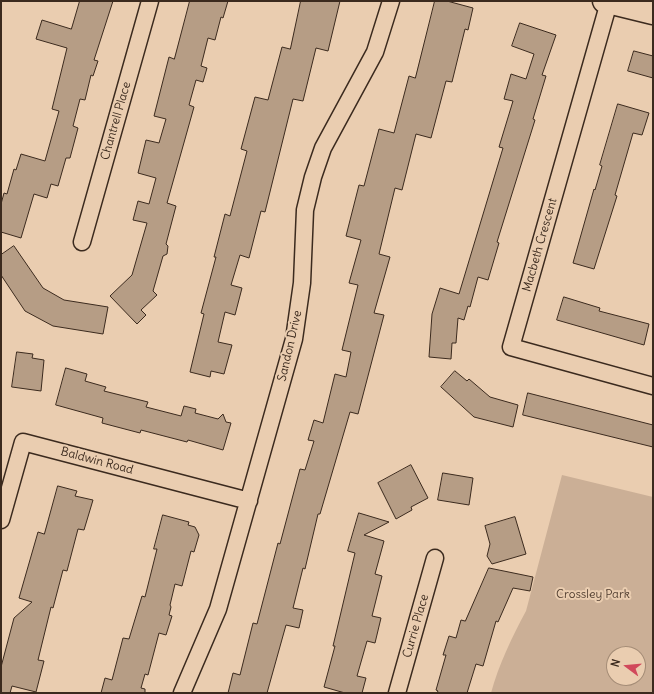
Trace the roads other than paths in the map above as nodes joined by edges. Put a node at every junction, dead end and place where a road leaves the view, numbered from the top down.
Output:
1 (150, 1) edge
2 (391, 1) edge
3 (607, 2) edge
4 (653, 13) edge
5 (82, 242) dead end
6 (653, 386) edge
7 (249, 501) junction
8 (1, 520) edge
9 (435, 558) dead end
10 (182, 693) edge
11 (397, 693) edge

1 - 5 street, Chantrell Place
2 - 7 street, Sandon Drive
3 - 4 main road
3 - 6 street, Macbeth Crescent
7 - 8 street, Baldwin Road
7 - 10 street, Sandon Drive
9 - 11 street, Currie Place

